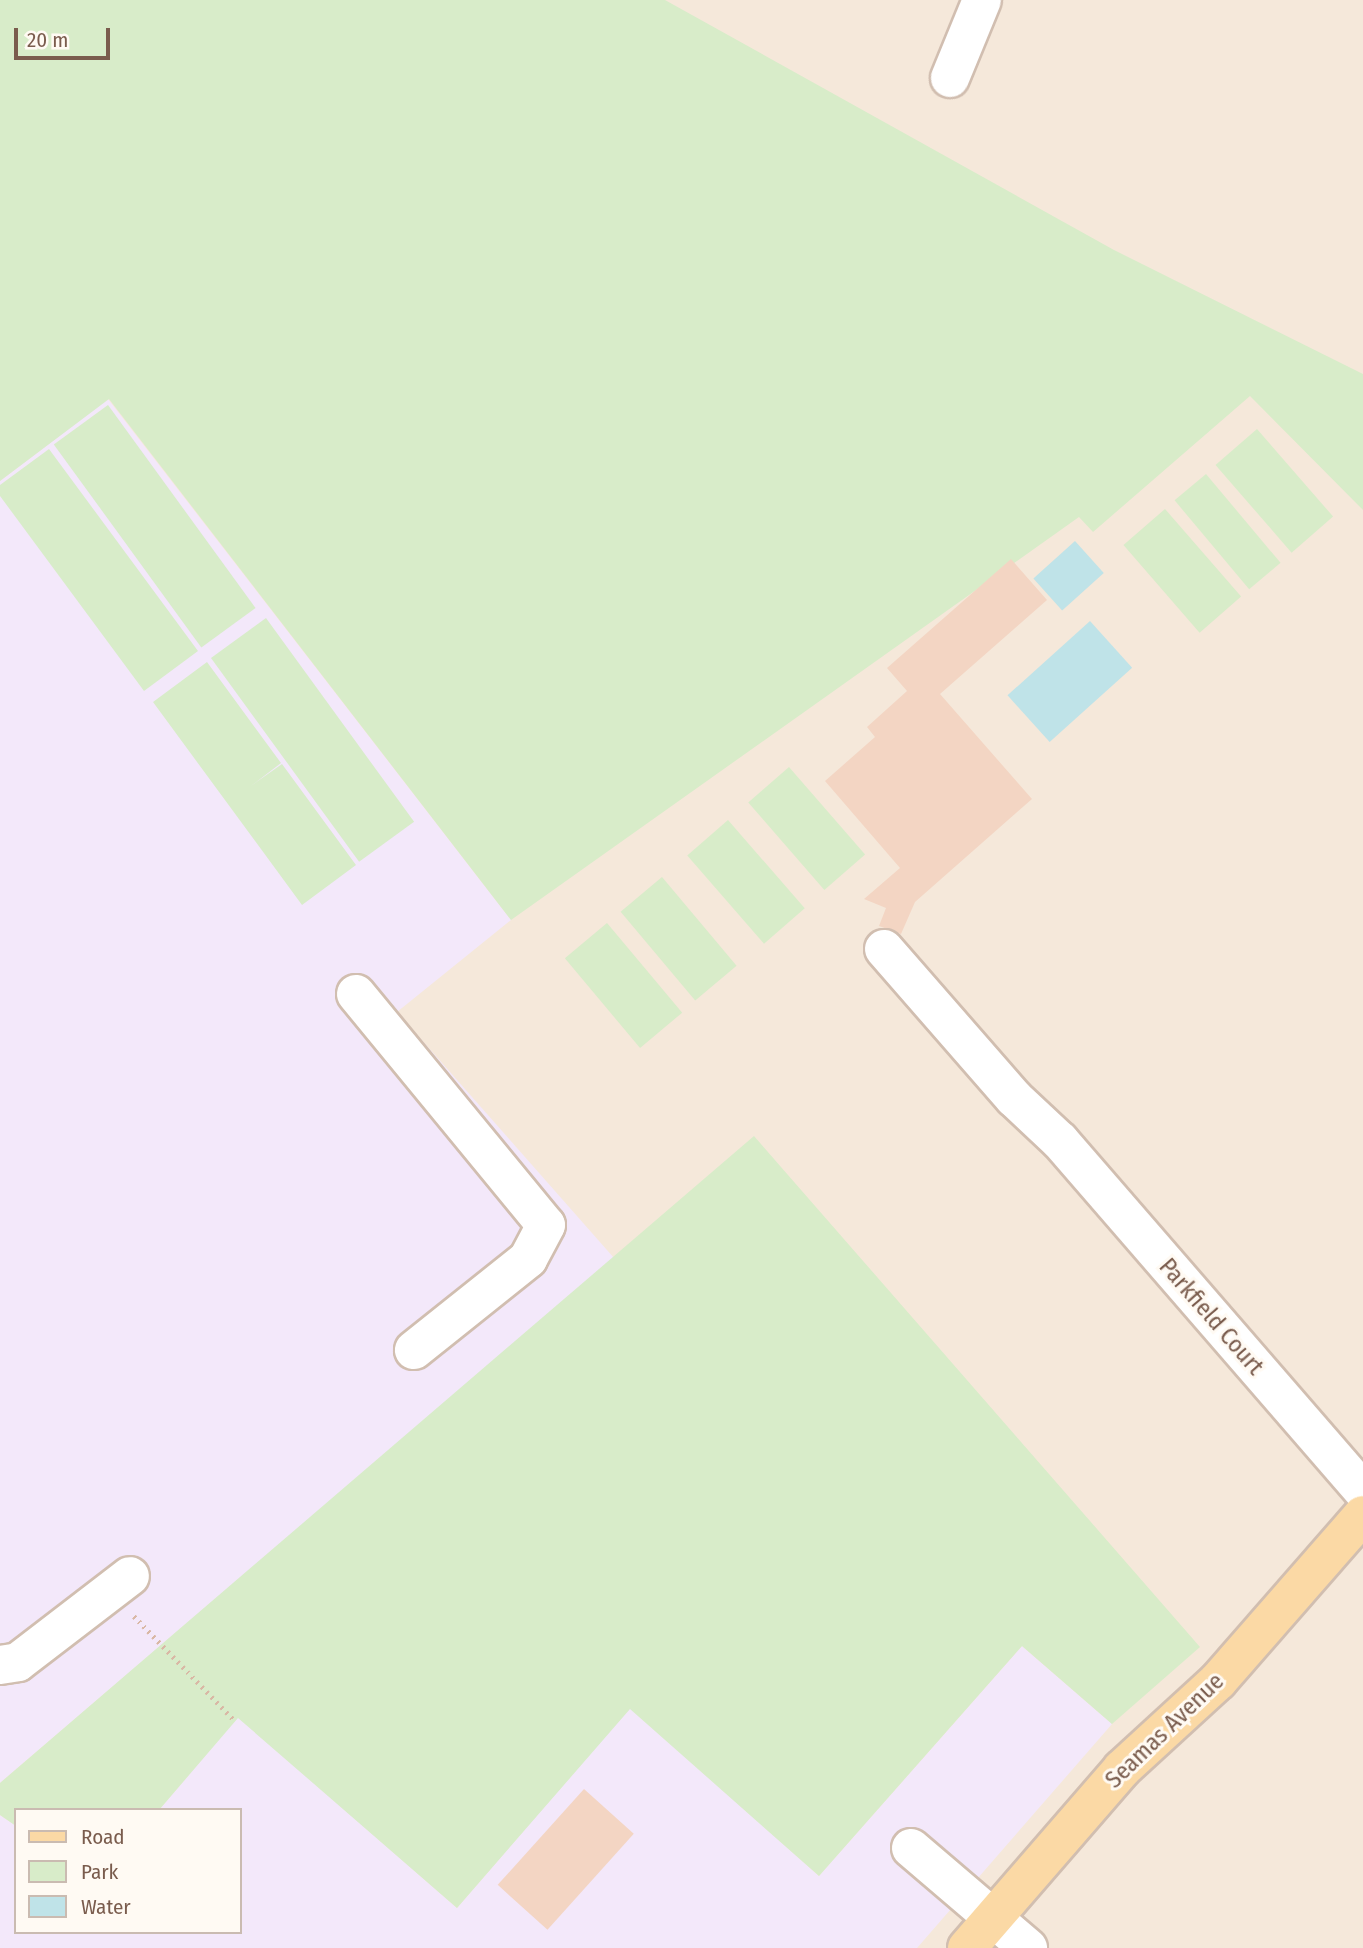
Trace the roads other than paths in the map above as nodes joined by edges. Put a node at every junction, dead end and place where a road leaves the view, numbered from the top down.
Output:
1 (982, 0) edge
2 (950, 78) dead end
3 (884, 949) dead end
4 (356, 994) dead end
5 (414, 1350) dead end
6 (1363, 1491) edge
7 (1363, 1515) edge
8 (121, 1582) road end
9 (0, 1665) edge
10 (911, 1847) dead end
11 (994, 1917) junction
12 (967, 1948) edge
13 (1028, 1948) edge

1 - 2 street
3 - 6 street, Parkfield Court
4 - 5 street
7 - 11 main road, Seamas Avenue
8 - 9 street
10 - 11 street
11 - 12 main road, Seamas Avenue
11 - 13 street

